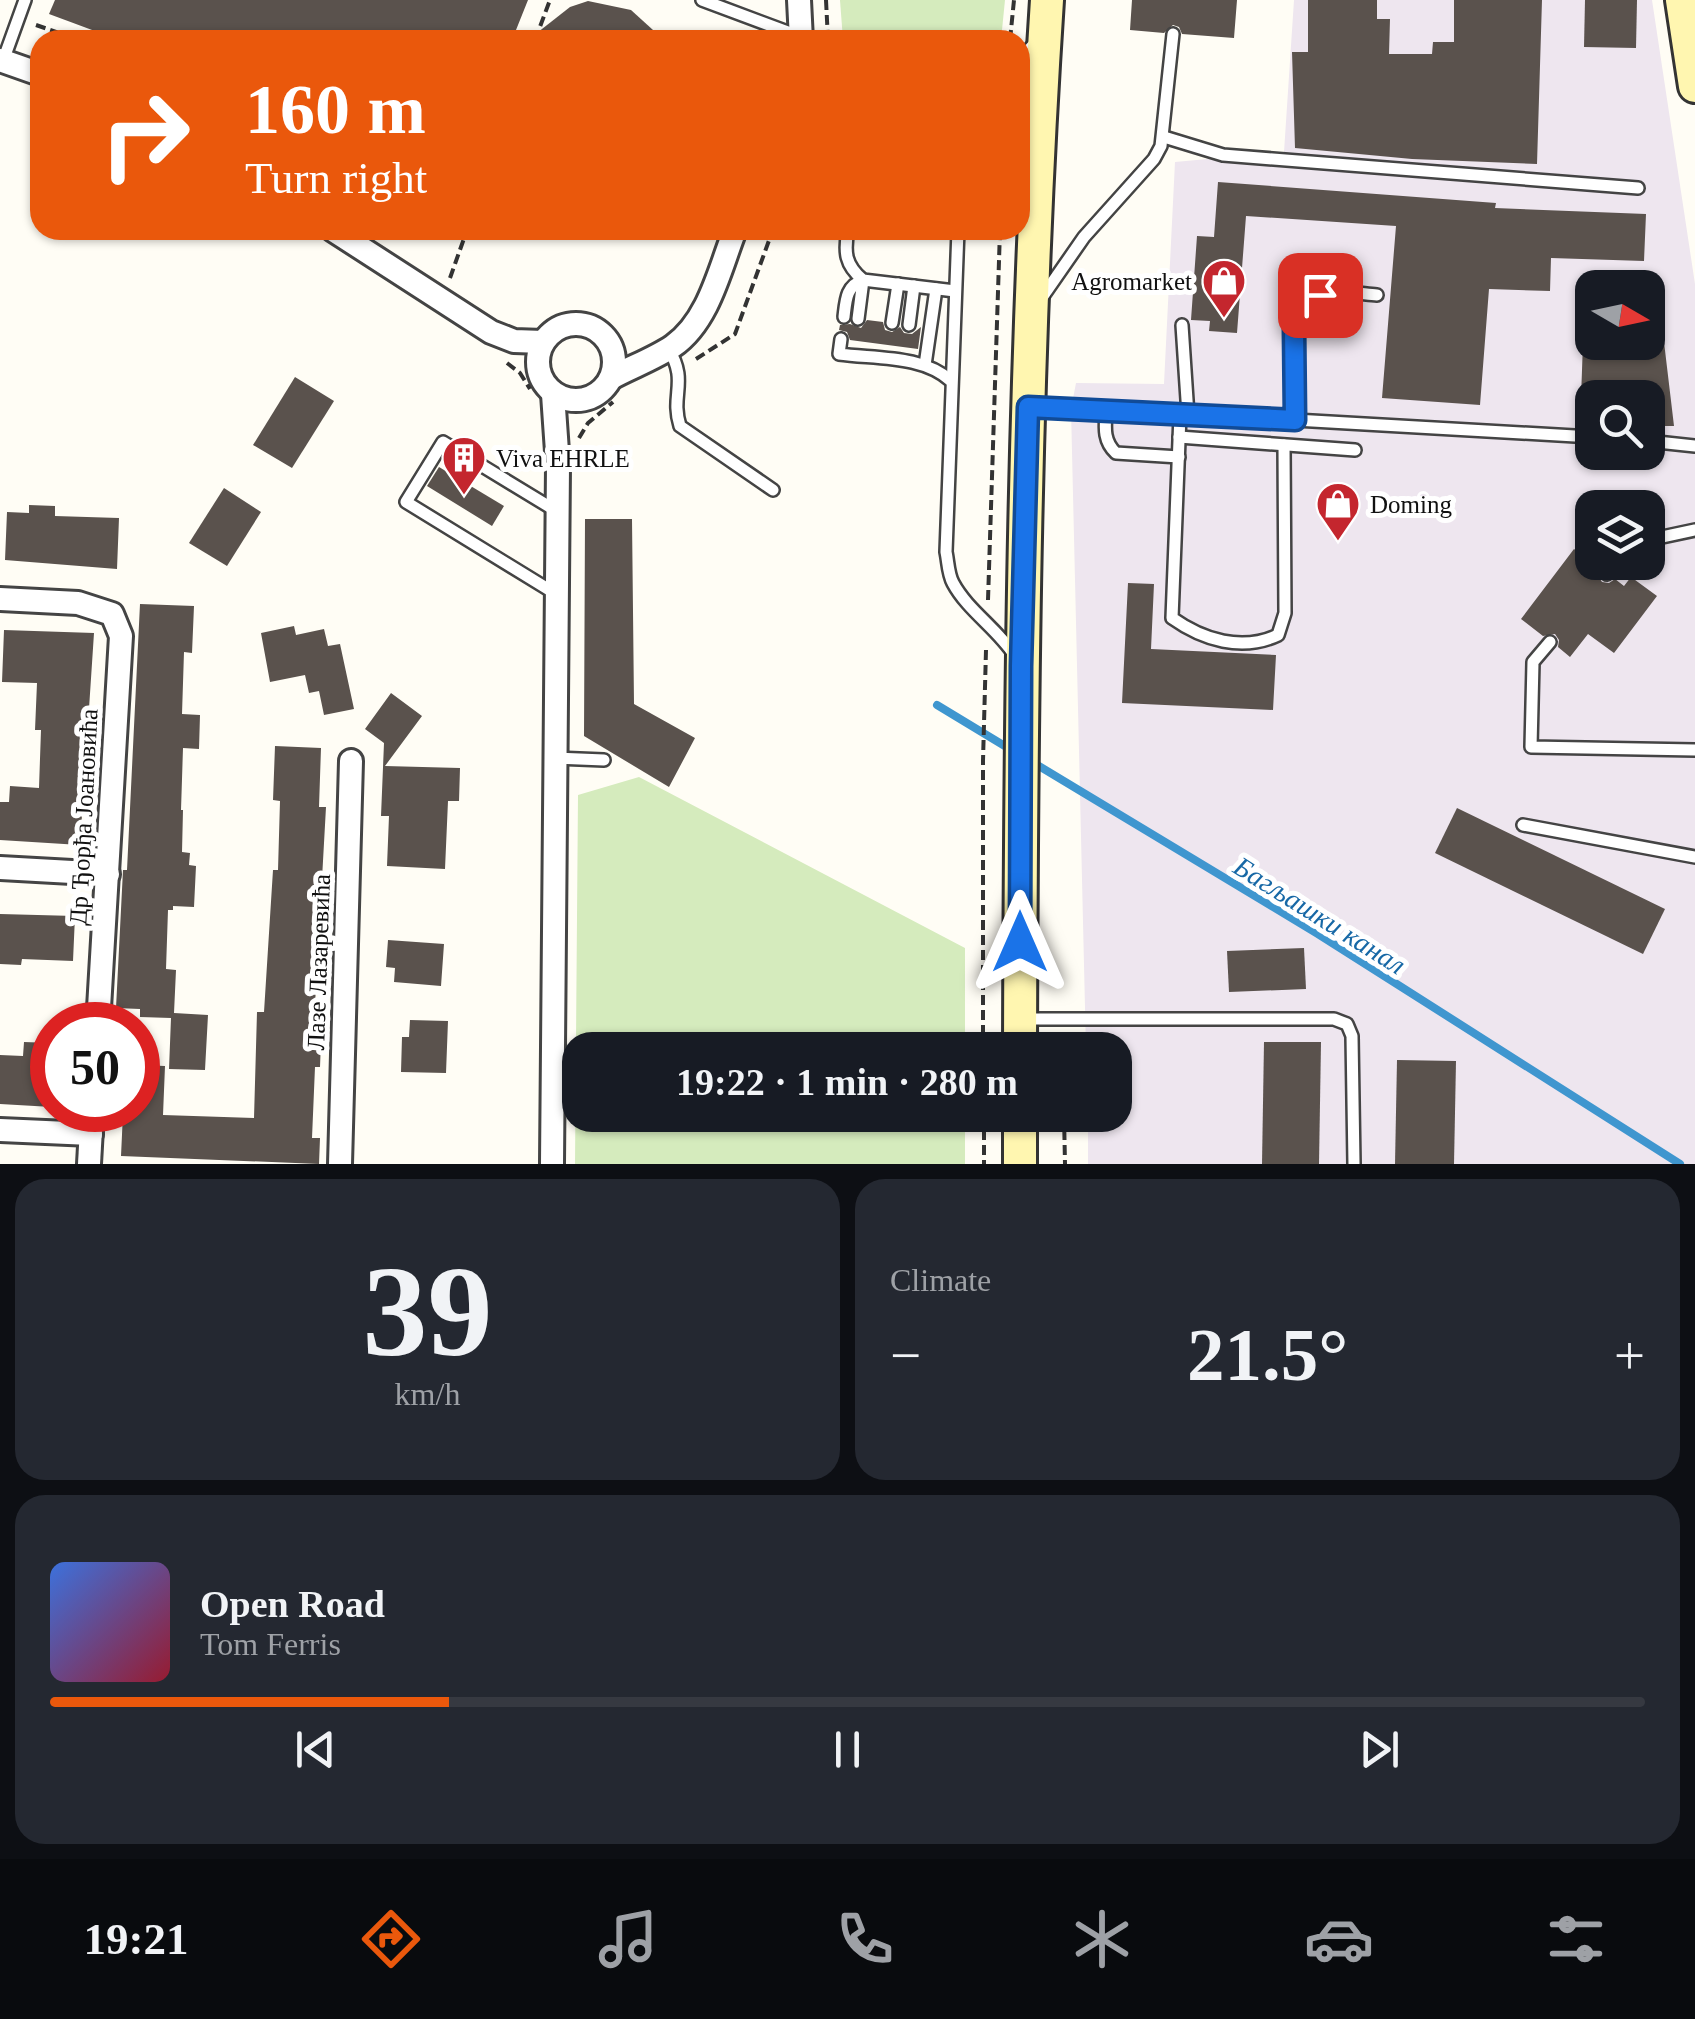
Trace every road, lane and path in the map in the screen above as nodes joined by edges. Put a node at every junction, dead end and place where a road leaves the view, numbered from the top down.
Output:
1 (25, 0) edge
2 (550, 0) edge
3 (702, 0) edge
4 (799, 0) edge
5 (826, 0) edge
6 (1014, 0) edge
7 (1682, 0) edge
8 (41, 12) dead end
9 (1047, 13) edge
10 (49, 30) edge
11 (539, 30) edge
12 (780, 30) edge
13 (803, 30) edge
14 (828, 30) edge
15 (1011, 30) edge
16 (1173, 34) dead end
17 (1030, 48) edge
18 (1, 61) edge
19 (30, 71) edge
20 (1030, 74) edge
21 (1695, 86) edge
22 (1042, 98) junction
23 (1164, 137) junction
24 (1638, 188) dead end
25 (348, 240) edge
26 (463, 240) edge
27 (730, 240) edge
28 (847, 240) edge
29 (958, 240) edge
30 (1000, 240) edge
31 (864, 280) junction
32 (898, 284) junction
33 (914, 286) junction
34 (936, 289) junction
35 (955, 291) junction
36 (1378, 295) dead end
37 (442, 301) junction
38 (844, 317) dead end
39 (1032, 318) junction
40 (858, 319) dead end
41 (892, 323) dead end
42 (909, 325) dead end
43 (1182, 325) dead end
44 (491, 332) junction
45 (841, 339) dead end
46 (856, 341) dead end
47 (543, 342) junction
48 (889, 345) dead end
49 (906, 347) dead end
50 (662, 352) junction
51 (613, 353) junction
52 (854, 356) junction
53 (887, 360) junction
54 (904, 362) junction
55 (925, 365) junction
56 (539, 373) junction
57 (611, 378) junction
58 (951, 382) junction
59 (553, 394) junction
60 (580, 400) junction
61 (1028, 407) junction
62 (1106, 411) junction
63 (1184, 415) junction
64 (1295, 420) junction
65 (1179, 437) junction
66 (1575, 437) edge
67 (1665, 443) edge
68 (1284, 445) junction
69 (1695, 446) edge
70 (1355, 450) dead end
71 (558, 457) junction
72 (1178, 457) junction
73 (774, 490) dead end
74 (558, 512) junction
75 (1695, 530) edge
76 (1665, 536) edge
77 (557, 594) junction
78 (0, 599) edge
79 (987, 623) junction
80 (1550, 642) dead end
81 (1021, 666) junction
82 (1695, 750) edge
83 (556, 758) junction
84 (351, 760) dead end
85 (604, 760) dead end
86 (1522, 824) dead end
87 (1695, 857) edge
88 (0, 868) edge
89 (108, 874) junction
90 (100, 1002) edge
91 (984, 1032) edge
92 (1020, 1032) edge
93 (1083, 1032) edge
94 (0, 1130) edge
95 (984, 1132) edge
96 (1020, 1132) edge
97 (1064, 1132) edge
98 (91, 1134) joint
99 (89, 1164) edge
100 (340, 1164) edge
101 (552, 1164) edge
102 (984, 1164) edge
103 (1020, 1164) edge
104 (1064, 1164) edge
105 (1354, 1164) edge

1 - 18 lane
2 - 11 path
3 - 12 lane
4 - 13 street
5 - 14 path
6 - 15 path
7 - 21 main road
8 - 10 path
9 - 17 lane
9 - 22 main road
16 - 23 lane
18 - 19 street
20 - 22 lane
22 - 39 main road
23 - 24 lane
23 - 39 lane
25 - 37 street
26 - 37 path
27 - 50 street
28 - 31 lane
29 - 35 lane
30 - 79 path
31 - 32 lane
31 - 38 lane
31 - 40 lane
32 - 33 lane
32 - 41 lane
33 - 34 lane
33 - 42 lane
34 - 35 lane
34 - 55 lane
35 - 58 lane
36 - 64 lane
37 - 44 street
39 - 61 main road
43 - 63 lane
44 - 47 street
44 - 56 street
45 - 52 lane
46 - 52 lane
47 - 51 street
47 - 56 street
48 - 53 lane
49 - 54 lane
50 - 51 street
50 - 57 street
50 - 73 lane
51 - 57 street
52 - 53 lane
53 - 54 lane
54 - 55 lane
55 - 58 lane
56 - 59 street
57 - 60 street
58 - 79 lane
59 - 60 street
59 - 71 street
60 - 71 street
61 - 62 lane
61 - 81 main road
62 - 63 lane
62 - 72 lane
63 - 64 lane
63 - 65 lane
64 - 66 lane
65 - 68 lane
65 - 72 lane
67 - 69 lane
68 - 70 lane
68 - 72 lane
71 - 74 street
74 - 77 street
74 - 77 lane
75 - 76 lane
77 - 83 street
78 - 89 street, Др Ђорђа Јоановића
79 - 81 lane
79 - 91 path
80 - 82 lane
81 - 92 main road
83 - 85 lane
83 - 101 street
84 - 100 street, Лазе Лазаревића
86 - 87 lane
88 - 89 street
89 - 90 street, Др Ђорђа Јоановића
93 - 105 lane
94 - 98 street
95 - 102 path
96 - 103 main road
97 - 104 path
98 - 99 street

